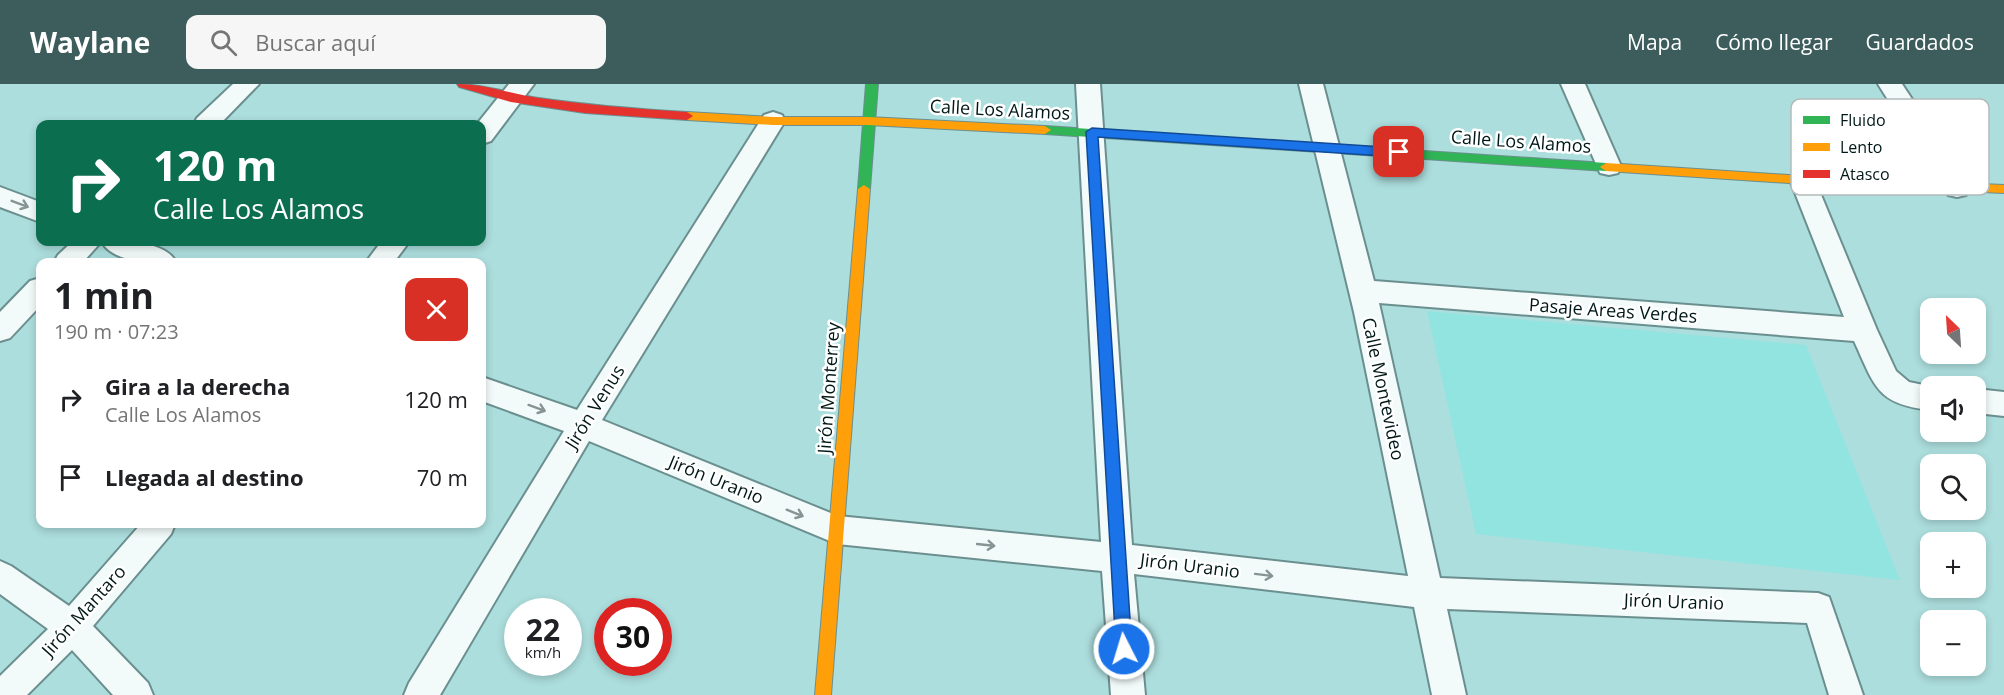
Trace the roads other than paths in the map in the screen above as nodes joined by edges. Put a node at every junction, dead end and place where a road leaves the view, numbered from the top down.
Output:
1 (247, 84) edge
2 (463, 84) edge
3 (872, 84) edge
4 (1088, 84) edge
5 (1311, 84) edge
6 (1573, 84) edge
7 (1890, 84) edge
8 (517, 91) edge
9 (1900, 99) edge
10 (210, 120) edge
11 (773, 121) junction
12 (868, 121) junction
13 (486, 130) edge
14 (1092, 132) junction
15 (1329, 148) junction
16 (1609, 166) junction
17 (1791, 179) edge
18 (1989, 189) edge
19 (2004, 189) edge
20 (1809, 195) edge
21 (0, 196) edge
22 (36, 210) edge
23 (84, 246) edge
24 (125, 246) edge
25 (393, 246) edge
26 (71, 258) edge
27 (153, 258) edge
28 (382, 258) edge
29 (1363, 291) junction
30 (36, 293) edge
31 (0, 330) edge
32 (1863, 330) junction
33 (486, 390) edge
34 (1920, 396) edge
35 (1986, 402) edge
36 (2004, 404) edge
37 (583, 425) junction
38 (157, 528) edge
39 (837, 530) junction
40 (1117, 558) junction
41 (0, 576) edge
42 (1427, 593) junction
43 (72, 627) junction
44 (4, 695) edge
45 (136, 695) edge
46 (421, 695) edge
47 (823, 695) edge
48 (1128, 695) edge
49 (1449, 695) edge
50 (1846, 695) edge

1 - 10 street
2 - 8 street, Calle Los Alamos
3 - 12 street, Jirón Monterrey
4 - 14 street
5 - 15 street, Calle Montevideo
6 - 16 street
7 - 9 street
8 - 11 street, Calle Los Alamos
8 - 13 street
11 - 12 street, Calle Los Alamos
11 - 37 street, Jirón Venus
12 - 14 street, Calle Los Alamos
12 - 39 street, Jirón Monterrey
14 - 15 street, Calle Los Alamos
14 - 40 street
15 - 16 street, Calle Los Alamos
15 - 29 street, Calle Montevideo
16 - 17 street, Calle Los Alamos
18 - 19 street, Calle Los Alamos
20 - 32 street
21 -> 22 street
23 - 26 street
24 - 27 street
25 - 28 street
29 - 32 street, Pasaje Areas Verdes
29 - 42 street, Calle Montevideo
30 - 31 street
32 - 34 street
33 -> 37 street, Jirón Uranio
35 - 36 street
37 -> 39 street, Jirón Uranio
37 - 46 street, Jirón Venus
38 - 43 street, Jirón Mantaro
39 -> 40 street, Jirón Uranio
39 - 47 street, Jirón Monterrey
40 -> 42 street, Jirón Uranio
40 - 48 street
41 - 43 street
42 - 49 street, Calle Montevideo
42 - 50 street, Jirón Uranio
43 - 44 street, Jirón Mantaro
43 - 45 street

